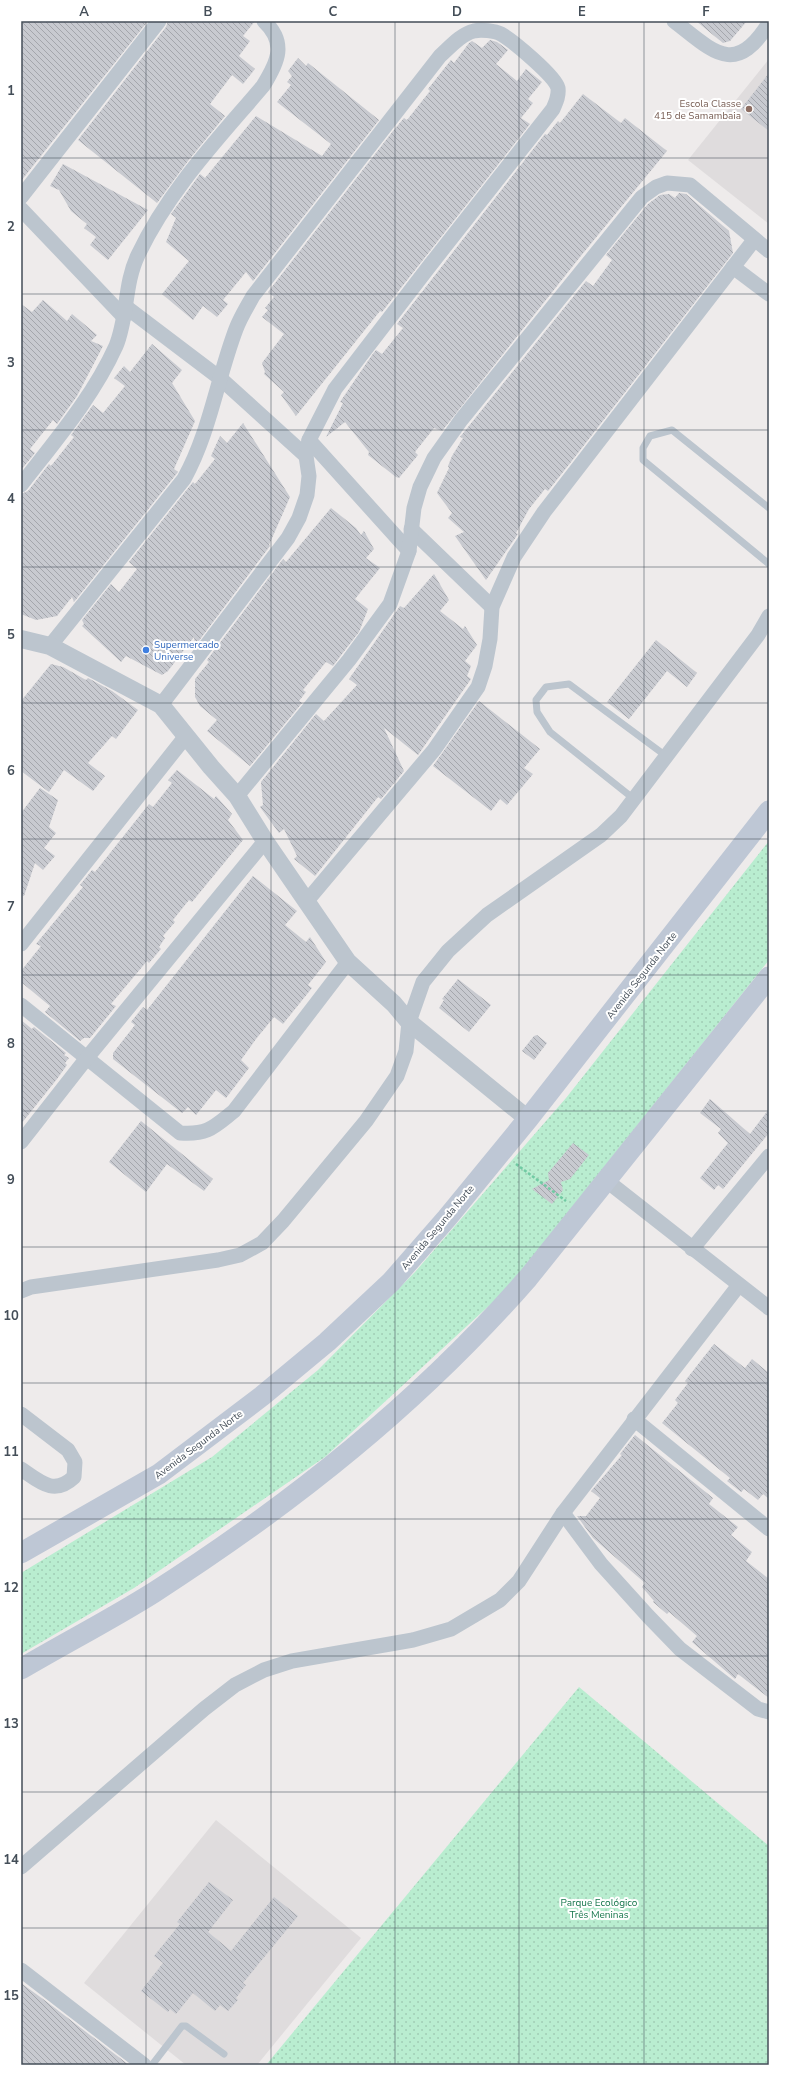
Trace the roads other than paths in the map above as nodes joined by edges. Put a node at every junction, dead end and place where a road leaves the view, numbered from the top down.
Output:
1 (159, 21) edge
2 (264, 21) edge
3 (674, 21) edge
4 (769, 22) edge
5 (472, 26) edge
6 (21, 198) edge
7 (21, 209) edge
8 (754, 240) junction
9 (769, 251) edge
10 (733, 267) junction
11 (769, 294) edge
12 (125, 312) junction
13 (221, 379) junction
14 (309, 440) junction
15 (306, 456) junction
16 (21, 485) edge
17 (769, 508) edge
18 (411, 529) junction
19 (409, 551) junction
20 (769, 564) edge
21 (492, 607) junction
22 (769, 616) edge
23 (21, 639) edge
24 (50, 646) junction
25 (161, 705) junction
26 (186, 736) junction
27 (666, 756) junction
28 (237, 796) junction
29 (634, 799) junction
30 (769, 811) edge
31 (265, 841) junction
32 (306, 902) junction
33 (21, 944) edge
34 (348, 962) junction
35 (769, 977) edge
36 (21, 1005) edge
37 (409, 1022) junction
38 (86, 1058) junction
39 (528, 1119) junction
40 (21, 1142) edge
41 (769, 1156) edge
42 (607, 1182) junction
43 (692, 1249) junction
44 (739, 1285) junction
45 (21, 1291) edge
46 (769, 1308) edge
47 (21, 1414) edge
48 (634, 1419) junction
49 (21, 1469) edge
50 (563, 1513) junction
51 (769, 1528) edge
52 (21, 1553) edge
53 (21, 1669) edge
54 (769, 1712) edge
55 (21, 1867) edge
56 (21, 1970) edge
57 (224, 2054) dead end
58 (144, 2065) edge
59 (152, 2065) edge

1 - 6 street
2 - 12 street
3 - 4 street
5 - 13 street
5 - 14 street
7 - 12 street
8 - 9 street
8 - 10 street
8 - 18 street
10 - 11 street
10 - 21 street
12 - 13 street
12 - 16 street
13 - 15 street
13 - 24 street
14 - 15 street
14 - 19 street
15 - 25 street
17 - 20 lane
18 - 19 street
18 - 21 street
19 - 28 street
21 - 32 street
22 - 27 street
23 - 24 street
24 - 25 street
25 - 26 street
26 - 28 street
26 - 33 street
27 - 29 street
27 - 29 lane
28 - 31 street
29 - 37 street
30 - 39 main road, Avenida Segunda Norte
31 - 32 street
31 - 38 street
32 - 34 street
34 - 37 street
34 - 38 street
35 - 42 main road
36 - 38 street
37 - 39 street
37 - 45 street
38 - 40 street
39 - 52 main road, Avenida Segunda Norte
41 - 43 street
42 - 43 street
42 - 53 main road
43 - 44 street
44 - 46 street
44 - 48 street
47 - 49 street
48 - 50 street
48 - 51 street
50 - 54 street
50 - 55 street
56 - 58 street
57 - 59 lane

